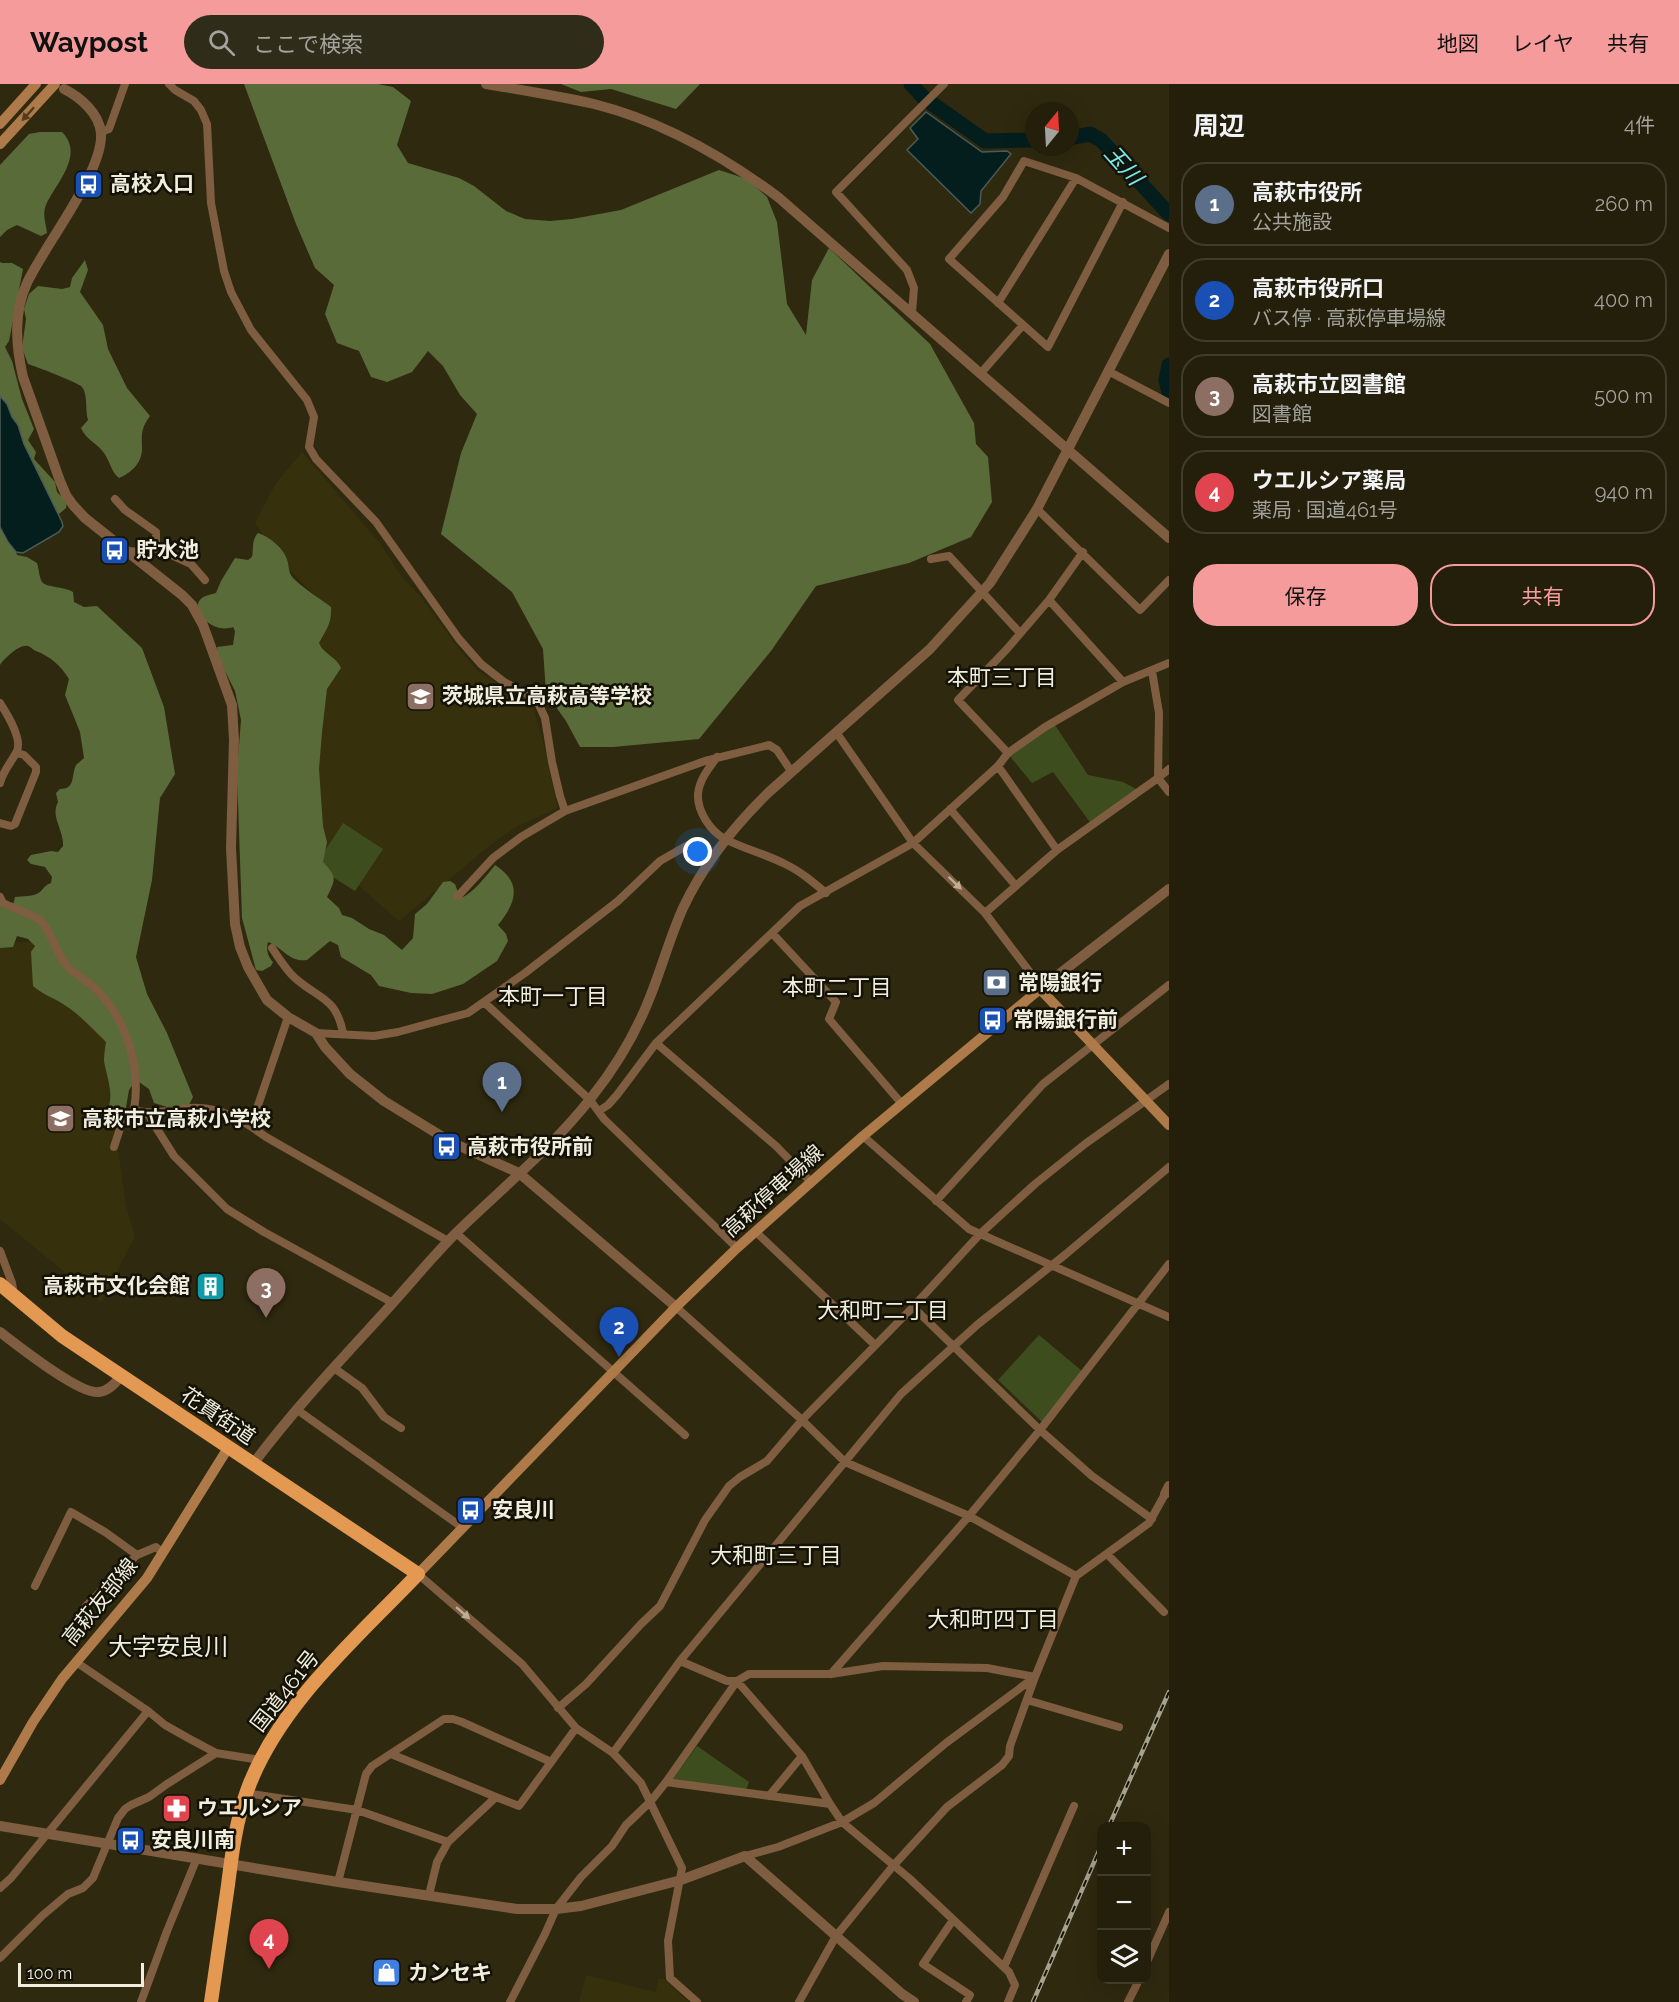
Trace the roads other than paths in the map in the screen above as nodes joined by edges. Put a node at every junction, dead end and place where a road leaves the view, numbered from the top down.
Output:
1 (36, 84) edge
2 (125, 84) edge
3 (169, 84) edge
4 (486, 84) edge
5 (944, 84) edge
6 (60, 86) edge
7 (0, 124) edge
8 (101, 132) junction
9 (0, 144) edge
10 (1076, 178) junction
11 (1123, 202) junction
12 (1169, 228) edge
13 (1169, 254) edge
14 (998, 303) junction
15 (912, 313) junction
16 (1023, 324) junction
17 (1108, 371) junction
18 (981, 374) junction
19 (1169, 403) edge
20 (1068, 448) junction
21 (115, 499) dead end
22 (1037, 509) junction
23 (1169, 538) edge
24 (156, 548) junction
25 (127, 551) junction
26 (1083, 552) junction
27 (931, 559) dead end
28 (205, 580) dead end
29 (1169, 580) edge
30 (982, 592) junction
31 (1049, 600) junction
32 (1020, 633) junction
33 (1169, 663) edge
34 (1152, 671) junction
35 (1123, 682) junction
36 (0, 703) edge
37 (836, 732) junction
38 (17, 753) junction
39 (1008, 753) junction
40 (717, 758) junction
41 (998, 766) junction
42 (1169, 769) edge
43 (791, 771) junction
44 (1158, 778) junction
45 (0, 783) edge
46 (1169, 792) edge
47 (950, 809) junction
48 (565, 811) junction
49 (0, 823) edge
50 (725, 839) junction
51 (913, 843) junction
52 (1057, 850) junction
53 (712, 856) junction
54 (1016, 886) junction
55 (1169, 889) edge
56 (826, 893) junction
57 (458, 896) dead end
58 (1, 903) edge
59 (985, 913) junction
60 (772, 933) junction
61 (272, 948) dead end
62 (1169, 985) edge
63 (1040, 989) junction
64 (485, 1003) junction
65 (288, 1017) junction
66 (316, 1033) junction
67 (343, 1033) junction
68 (656, 1043) junction
69 (1092, 1044) junction
70 (1169, 1084) edge
71 (590, 1100) junction
72 (1146, 1100) junction
73 (902, 1104) junction
74 (134, 1110) junction
75 (599, 1111) junction
76 (147, 1113) junction
77 (1169, 1125) edge
78 (251, 1126) junction
79 (863, 1136) junction
80 (114, 1147) dead end
81 (1169, 1167) edge
82 (519, 1173) junction
83 (811, 1182) junction
84 (936, 1201) junction
85 (755, 1231) junction
86 (980, 1234) junction
87 (452, 1237) junction
88 (737, 1248) junction
89 (0, 1251) edge
90 (1169, 1264) edge
91 (1052, 1266) junction
92 (0, 1284) edge
93 (15, 1297) junction
94 (393, 1303) junction
95 (1139, 1304) junction
96 (676, 1307) junction
97 (914, 1307) junction
98 (1169, 1317) edge
99 (0, 1332) edge
100 (875, 1345) junction
101 (953, 1347) junction
102 (334, 1368) junction
103 (615, 1372) junction
104 (121, 1376) junction
105 (296, 1409) junction
106 (802, 1420) junction
107 (401, 1428) dead end
108 (1040, 1430) junction
109 (685, 1435) dead end
110 (228, 1448) junction
111 (845, 1462) junction
112 (253, 1464) junction
113 (1167, 1490) edge
114 (969, 1516) junction
115 (1152, 1519) junction
116 (463, 1528) junction
117 (163, 1553) junction
118 (1108, 1554) junction
119 (137, 1555) junction
120 (418, 1574) junction
121 (1076, 1576) junction
122 (36, 1586) dead end
123 (86, 1606) dead end
124 (1164, 1612) dead end
125 (680, 1661) junction
126 (76, 1662) junction
127 (831, 1674) junction
128 (1035, 1677) junction
129 (737, 1681) junction
130 (1027, 1700) junction
131 (558, 1708) junction
132 (148, 1711) junction
133 (1119, 1727) dead end
134 (576, 1728) junction
135 (216, 1753) junction
136 (613, 1753) junction
137 (391, 1754) junction
138 (802, 1756) junction
139 (260, 1760) junction
140 (551, 1762) junction
141 (0, 1780) edge
142 (666, 1782) junction
143 (246, 1792) junction
144 (769, 1796) junction
145 (496, 1797) junction
146 (651, 1801) junction
147 (831, 1804) junction
148 (1074, 1806) dead end
149 (357, 1810) junction
150 (842, 1822) junction
151 (0, 1826) edge
152 (46, 1834) junction
153 (448, 1842) junction
154 (108, 1844) junction
155 (745, 1856) junction
156 (197, 1858) junction
157 (231, 1863) junction
158 (893, 1866) junction
159 (681, 1880) junction
160 (338, 1882) junction
161 (0, 1888) edge
162 (429, 1895) junction
163 (556, 1910) junction
164 (1169, 1912) edge
165 (953, 1920) junction
166 (836, 1936) junction
167 (1151, 1953) edge
168 (0, 1958) edge
169 (1004, 1967) junction
170 (1137, 1984) edge
171 (141, 2002) edge
172 (211, 2002) edge
173 (510, 2002) edge
174 (697, 2002) edge
175 (799, 2002) edge
176 (914, 2002) edge
177 (966, 2002) edge
178 (1008, 2002) edge
179 (1128, 2002) edge

1 - 7 main road
2 - 8 street
3 - 48 street
4 - 15 street
5 - 15 street
6 - 8 street
6 -> 9 main road
8 - 25 street
10 - 11 street
10 - 14 street
10 - 14 street
11 - 12 street
11 - 16 street
13 - 17 street
14 - 16 street
15 - 18 street
16 - 18 street
17 - 19 street
17 - 20 street
18 - 20 street
20 - 22 street
20 - 23 street
21 - 24 street
22 - 26 street
22 - 30 street
24 - 25 street
24 - 28 street
25 - 65 street
26 - 29 street
26 - 31 street
27 - 30 street
30 - 32 street
30 - 37 street
31 - 32 street
31 - 35 street
32 - 39 street
33 - 34 street
34 - 35 street
34 - 44 street
35 - 39 street
36 - 38 street
37 - 43 street
37 - 51 street
38 - 45 street
38 - 49 street
39 - 41 street
40 - 43 street
40 - 48 street
40 - 50 street
41 - 47 street
41 - 52 street
42 - 44 street
43 - 50 street
44 - 46 street
44 - 52 street
47 - 51 street
47 - 54 street
48 - 57 street
50 - 53 street
50 - 56 street
51 - 56 street
51 -> 59 street
52 - 54 street
53 - 64 street
53 - 71 street
54 - 59 street
55 - 63 street
56 - 60 street
58 - 74 street
59 - 63 street
60 - 68 street
60 - 73 street
61 - 67 street
62 - 69 street
63 - 69 main road
63 - 73 main road, 高萩停車場線
64 - 67 street
64 - 71 street
65 - 66 street
65 - 78 street
66 - 67 street
66 - 82 street
68 - 75 street
68 - 83 street
69 - 72 main road
69 - 84 street
70 - 72 street
71 - 75 street
71 - 82 street
72 - 77 main road
72 - 86 street
73 - 79 main road, 高萩停車場線
74 - 76 street
74 - 80 street
75 - 88 street
76 - 78 street
76 - 94 street
78 - 87 street
79 - 83 main road, 高萩停車場線
79 - 84 street
81 - 91 street
82 - 87 street
82 - 96 street
83 - 85 main road, 高萩停車場線
84 - 86 street
85 - 88 main road, 高萩停車場線
85 - 100 street
86 - 91 street
86 - 97 street
87 - 94 street
87 - 103 street
88 - 96 main road, 高萩停車場線
89 - 93 street
90 - 95 street
91 - 95 street
91 - 101 street
92 - 93 highway, 花貫街道
93 - 104 highway, 花貫街道
94 - 102 street
95 - 98 street
95 - 108 street
96 - 103 main road, 高萩停車場線
96 - 106 street
97 - 100 street
97 - 101 street
99 - 104 street
100 - 106 street
101 - 108 street
101 - 111 street
102 - 105 street
102 - 107 street
103 - 109 street
103 - 116 main road, 高萩停車場線
104 - 110 highway, 花貫街道
105 - 112 street
105 - 116 street
106 - 111 street
106 - 131 street
108 - 114 street
108 - 115 street
110 - 112 highway, 花貫街道
110 - 117 main road, 高萩友部線
111 - 114 street
111 - 125 street
112 - 120 highway, 花貫街道
113 - 115 street
114 - 121 street
114 - 127 street
115 - 118 street
116 - 120 main road, 高萩停車場線
117 - 119 street
117 - 126 main road, 高萩友部線
118 - 121 street
118 - 124 street
119 - 122 street
119 - 123 street
120 -> 131 street
120 - 139 highway, 国道461号
121 - 128 street
125 - 129 street
125 - 136 street
126 - 132 street
126 - 141 main road, 高萩友部線
127 - 128 street
127 - 129 street
128 - 130 street
128 - 150 street
129 - 138 street
129 - 142 street
130 - 133 street
130 - 158 street
131 - 134 street
132 - 135 street
132 - 152 street
134 - 136 street
134 - 140 street
135 - 139 street
135 - 154 street
136 - 146 street
137 - 140 street
137 - 145 street
137 - 149 street
138 - 144 street
138 - 147 street
139 - 143 highway, 国道461号
140 - 145 street
142 - 144 street
142 - 146 street
143 - 149 street
143 - 157 highway, 国道461号
144 - 147 street
145 - 153 street
146 - 159 street
146 - 163 street
147 - 150 street
148 - 169 street
149 - 153 street
149 - 160 street
150 - 155 street
150 - 158 street
151 - 152 street
152 - 154 street
152 - 161 street
153 - 162 street
154 - 156 street
154 - 168 street
155 - 159 street
155 - 166 street
156 - 157 street
156 - 171 street
157 - 160 street
157 - 172 highway, 国道461号
158 - 165 street
158 - 166 street
159 - 163 street
159 - 174 street
160 - 162 street
162 - 163 street
163 - 173 street
164 - 167 street
165 - 169 street
165 - 177 street
166 - 175 street
166 - 176 street
169 - 178 street
170 - 179 street

